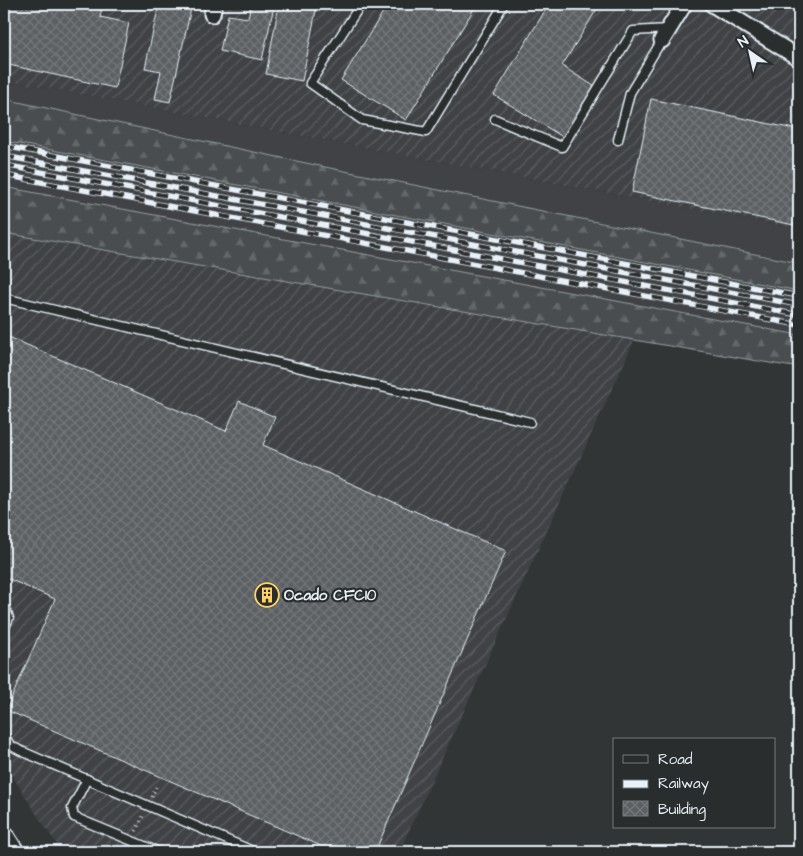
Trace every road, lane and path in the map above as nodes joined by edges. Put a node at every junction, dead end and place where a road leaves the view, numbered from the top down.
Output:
1 (361, 4) edge
2 (504, 4) edge
3 (684, 4) edge
4 (712, 4) edge
5 (665, 35) junction
6 (799, 58) edge
7 (495, 119) dead end
8 (618, 140) dead end
9 (4, 298) edge
10 (530, 422) dead end
11 (4, 609) edge
12 (4, 629) edge
13 (4, 734) edge
14 (87, 779) junction
15 (156, 787) dead end
16 (148, 805) junction
17 (4, 838) edge
18 (132, 841) junction
19 (13, 852) edge
20 (159, 852) edge
21 (256, 852) edge

1 - 2 lane
3 - 5 street
4 - 6 street
5 - 7 lane
5 - 8 lane
9 - 10 lane
11 - 12 lane
13 - 14 lane
14 - 16 lane
14 - 18 lane
15 - 16 path
16 - 18 path
16 - 21 lane
17 - 19 main road
18 - 20 lane

